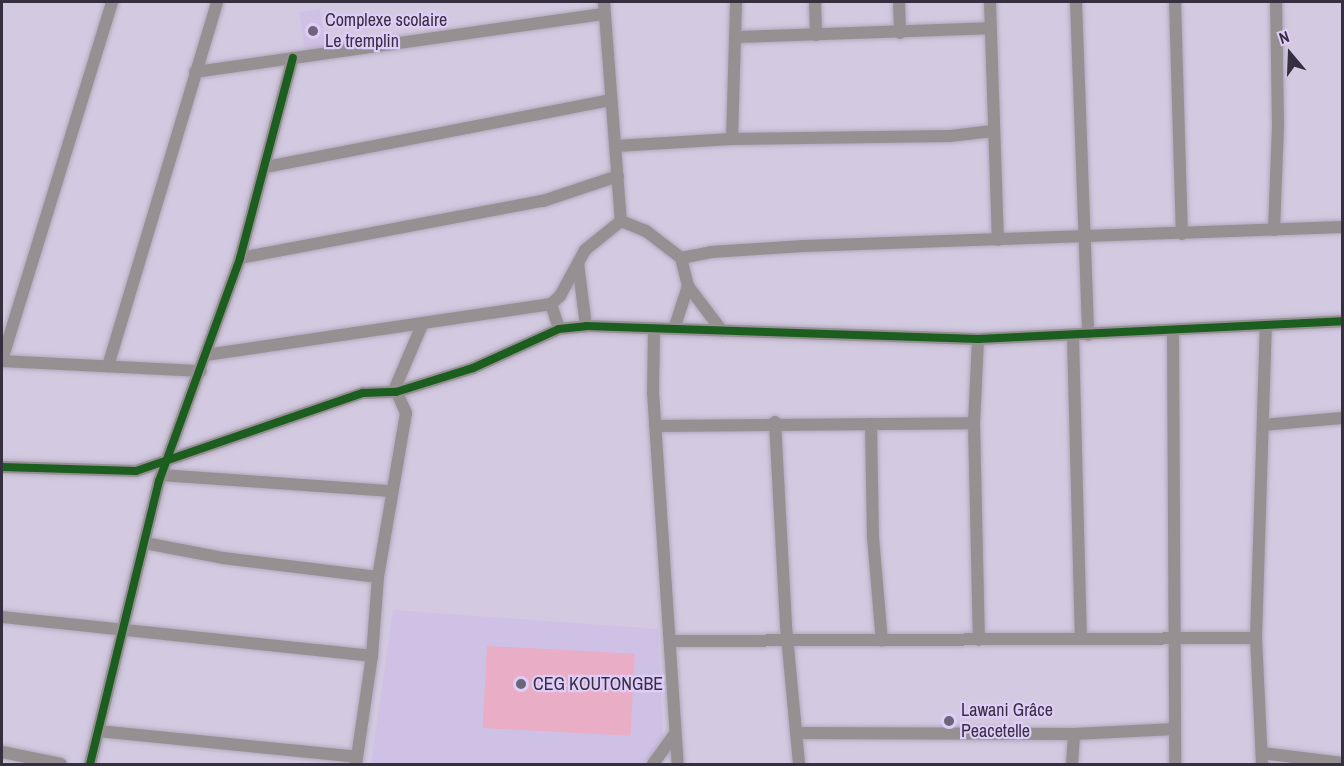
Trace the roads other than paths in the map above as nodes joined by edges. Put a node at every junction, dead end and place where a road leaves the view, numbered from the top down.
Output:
1 (112, 2) edge
2 (217, 2) edge
3 (736, 2) edge
4 (815, 2) edge
5 (899, 2) edge
6 (990, 2) edge
7 (1076, 2) edge
8 (1175, 2) edge
9 (1276, 2) edge
10 (604, 8) edge
11 (990, 28) junction
12 (900, 33) junction
13 (816, 35) junction
14 (736, 37) junction
15 (293, 58) junction
16 (195, 72) junction
17 (611, 100) junction
18 (993, 131) junction
19 (732, 139) junction
20 (616, 146) junction
21 (266, 167) junction
22 (618, 176) junction
23 (621, 221) junction
24 (1342, 227) edge
25 (1274, 230) junction
26 (1182, 234) junction
27 (1084, 239) junction
28 (998, 240) junction
29 (240, 258) junction
30 (681, 258) junction
31 (578, 263) junction
32 (688, 286) junction
33 (551, 304) junction
34 (1342, 321) edge
35 (422, 325) junction
36 (586, 326) junction
37 (1266, 326) junction
38 (559, 328) junction
39 (674, 329) junction
40 (654, 330) junction
41 (722, 331) junction
42 (1173, 331) junction
43 (1088, 335) junction
44 (1073, 337) junction
45 (978, 339) junction
46 (206, 355) junction
47 (2, 360) edge
48 (108, 366) junction
49 (201, 371) junction
50 (396, 392) junction
51 (1342, 418) edge
52 (775, 422) junction
53 (974, 423) junction
54 (872, 424) junction
55 (1263, 425) junction
56 (655, 426) junction
57 (167, 462) junction
58 (2, 467) edge
59 (161, 475) junction
60 (391, 491) junction
61 (145, 543) junction
62 (378, 577) junction
63 (2, 617) edge
64 (123, 630) junction
65 (1256, 638) junction
66 (1081, 639) junction
67 (1174, 639) junction
68 (979, 640) junction
69 (670, 641) junction
70 (882, 641) junction
71 (788, 643) junction
72 (372, 656) junction
73 (1175, 729) junction
74 (98, 731) junction
75 (796, 733) junction
76 (1074, 734) junction
77 (674, 735) junction
78 (2, 752) edge
79 (1262, 759) edge
80 (356, 761) edge
81 (1342, 763) edge
82 (61, 765) edge
83 (90, 765) edge
84 (653, 765) edge
85 (678, 765) edge
86 (799, 765) edge
87 (1072, 765) edge
88 (1175, 765) edge

1 - 47 street
2 - 16 street
3 - 14 street
4 - 13 street
5 - 12 street
6 - 11 street
7 - 27 street
8 - 26 street
9 - 25 street
10 - 15 street
10 - 17 street
11 - 12 street
11 - 18 street
12 - 13 street
13 - 14 street
14 - 19 street
15 - 16 street
15 - 21 street
16 - 48 street
17 - 20 street
17 - 21 street
18 - 19 street
18 - 28 street
19 - 20 street
20 - 22 street
21 - 29 street
22 - 23 street
22 - 29 street
23 - 30 street
23 - 31 street
24 - 25 street
25 - 26 street
26 - 27 street
27 - 28 street
27 - 43 street
28 - 30 street
29 - 46 street
30 - 32 street
31 - 33 street
31 - 36 street
32 - 39 street
32 - 41 street
33 - 35 street
33 - 38 street
34 - 37 street
35 - 46 street
35 - 50 street
36 - 38 street
36 - 40 street
37 - 42 street
37 - 55 street
38 - 50 street
39 - 40 street
39 - 41 street
40 - 56 street
41 - 45 street
42 - 43 street
42 - 67 street
43 - 44 street
44 - 45 street
44 - 66 street
45 - 53 street
46 - 49 street
47 - 48 street
48 - 49 street
49 - 57 street
50 - 57 street
50 - 60 street
51 - 55 street
52 - 54 street
52 - 56 street
52 - 71 street
53 - 54 street
53 - 68 street
54 - 70 street
55 - 65 street
56 - 69 street
57 - 58 street
57 - 59 street
59 - 60 street
59 - 61 street
60 - 62 street
61 - 62 street
61 - 64 street
62 - 72 street
63 - 64 street
64 - 72 street
64 - 74 street
65 - 67 street
65 - 79 street
66 - 67 street
66 - 68 street
67 - 73 street
68 - 70 street
69 - 71 street
69 - 77 street
70 - 71 street
71 - 75 street
72 - 80 street
73 - 76 street
73 - 88 street
74 - 80 street
74 - 83 street
75 - 76 street
75 - 86 street
76 - 87 street
77 - 84 street
77 - 85 street
78 - 82 street
79 - 81 street

